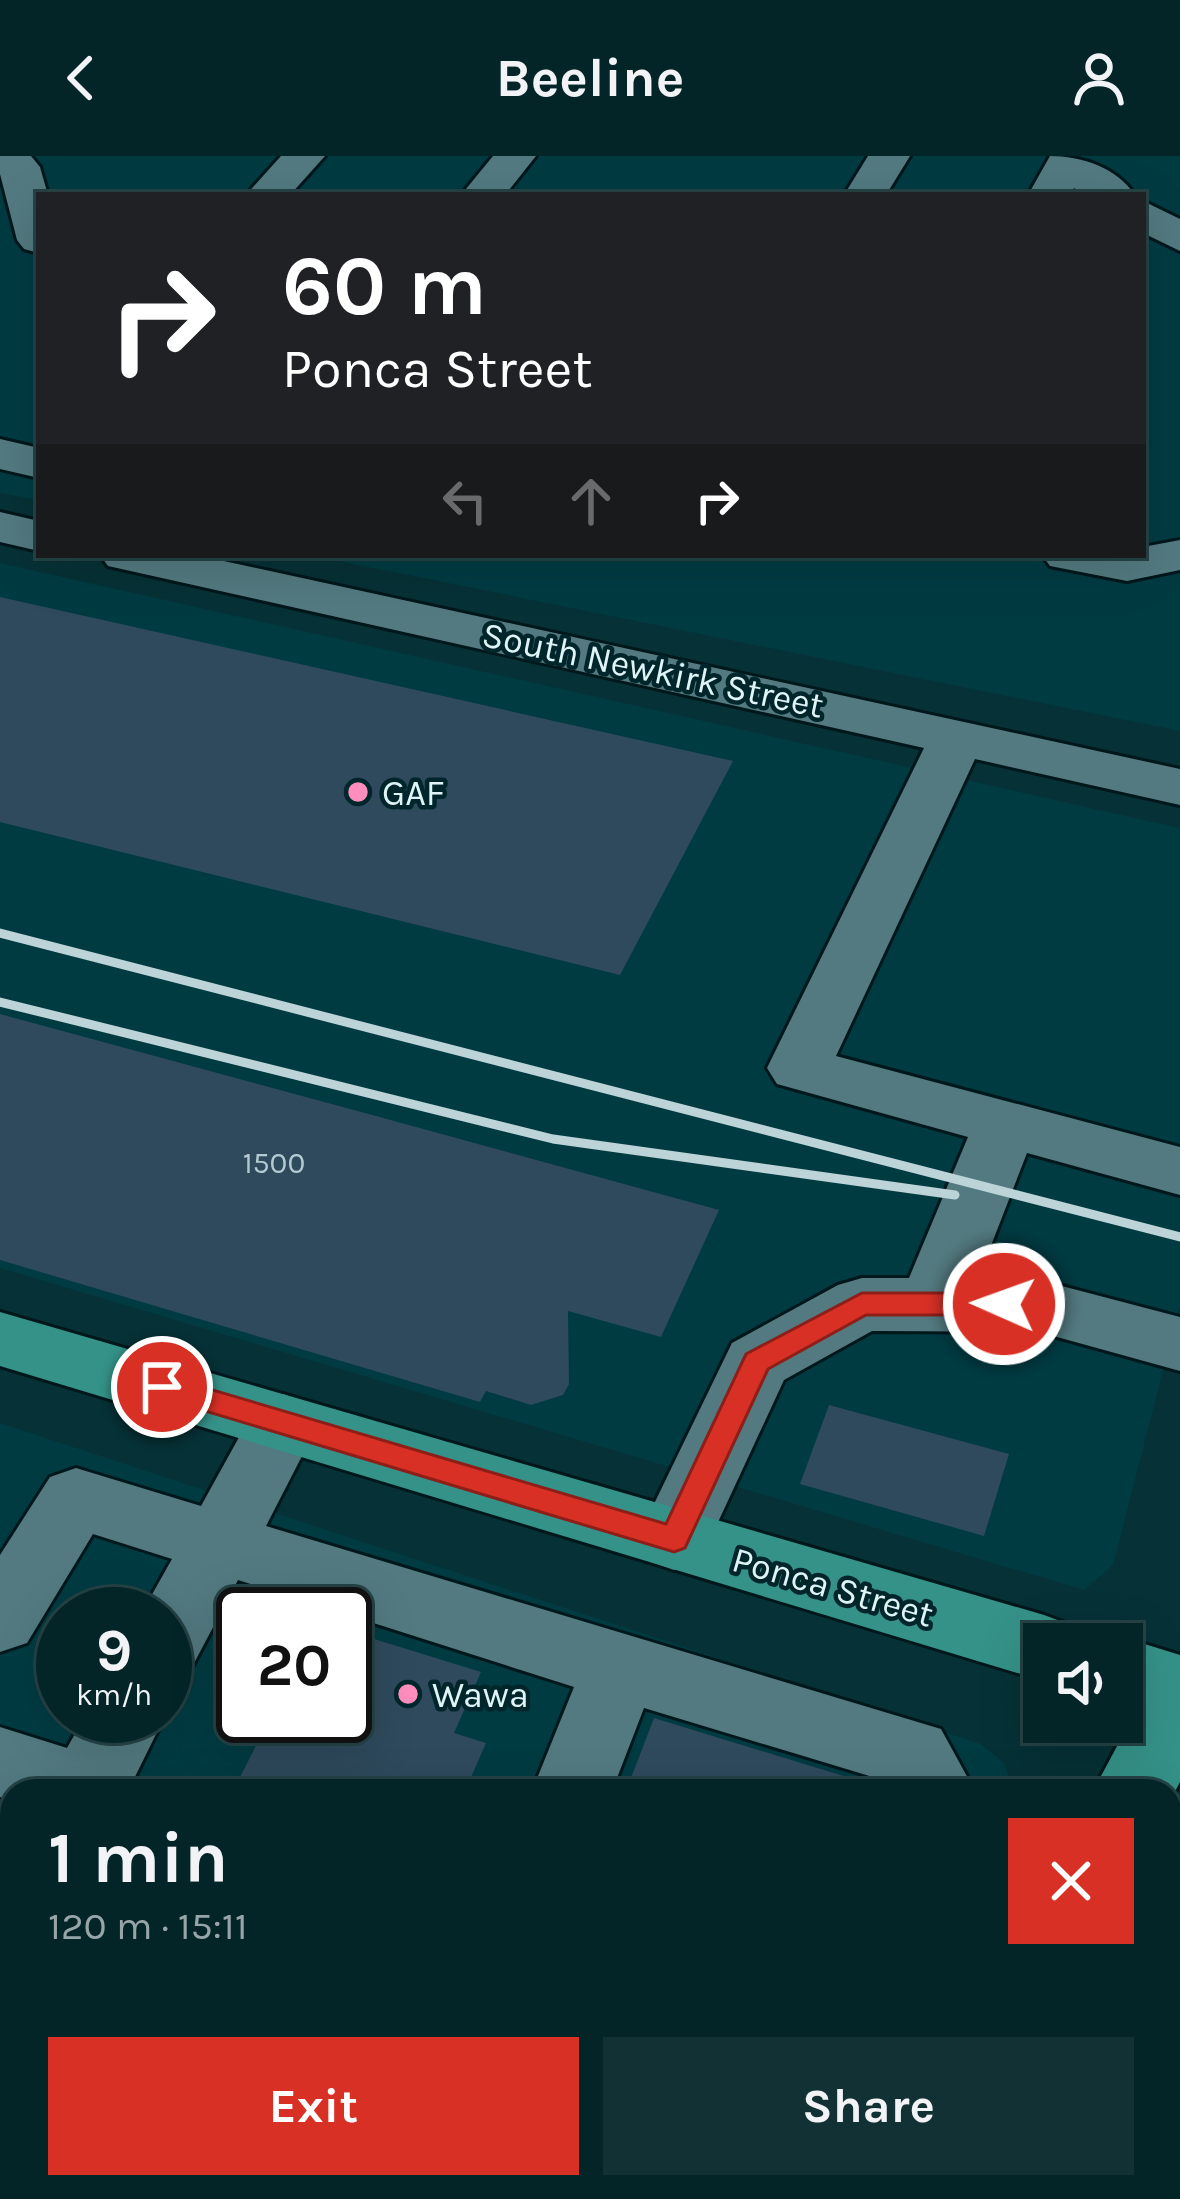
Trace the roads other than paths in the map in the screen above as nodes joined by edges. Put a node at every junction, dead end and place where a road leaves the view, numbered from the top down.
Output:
1 (4, 156) edge
2 (304, 156) edge
3 (514, 156) edge
4 (889, 156) edge
5 (1057, 172) edge
6 (270, 192) edge
7 (484, 192) edge
8 (867, 192) edge
9 (1107, 192) edge
10 (1146, 216) edge
11 (36, 228) edge
12 (1180, 238) edge
13 (0, 454) edge
14 (36, 462) edge
15 (0, 527) edge
16 (36, 535) edge
17 (1180, 555) edge
18 (158, 558) edge
19 (1083, 558) edge
20 (958, 735) junction
21 (1180, 787) edge
22 (1006, 1124) junction
23 (1180, 1171) edge
24 (934, 1302) junction
25 (0, 1339) edge
26 (1180, 1343) edge
27 (283, 1423) junction
28 (674, 1539) junction
29 (218, 1544) junction
30 (192, 1593) edge
31 (0, 1620) edge
32 (1023, 1642) edge
33 (621, 1668) junction
34 (1143, 1678) edge
35 (1180, 1689) edge
36 (1180, 1707) edge
37 (112, 1743) edge
38 (0, 1762) edge
39 (51, 1779) edge
40 (93, 1779) edge
41 (577, 1779) edge
42 (928, 1779) edge
43 (1140, 1779) edge

1 - 11 street
2 - 6 street
3 - 7 street
4 - 8 street
5 - 9 street
10 - 12 street
13 - 14 street
15 - 16 street
17 - 19 street
18 - 20 street, South Newkirk Street
20 - 21 street, South Newkirk Street
20 - 22 street
22 - 23 street
22 - 24 street
24 - 26 street
24 - 28 street
25 - 27 main road, Ponca Street
27 - 28 main road, Ponca Street
27 - 29 street
28 - 32 main road, Ponca Street
29 - 30 street
29 - 31 street
29 - 33 street
33 - 41 street
33 - 42 street
34 - 35 main road
36 - 43 main road
37 - 40 street
38 - 39 street

